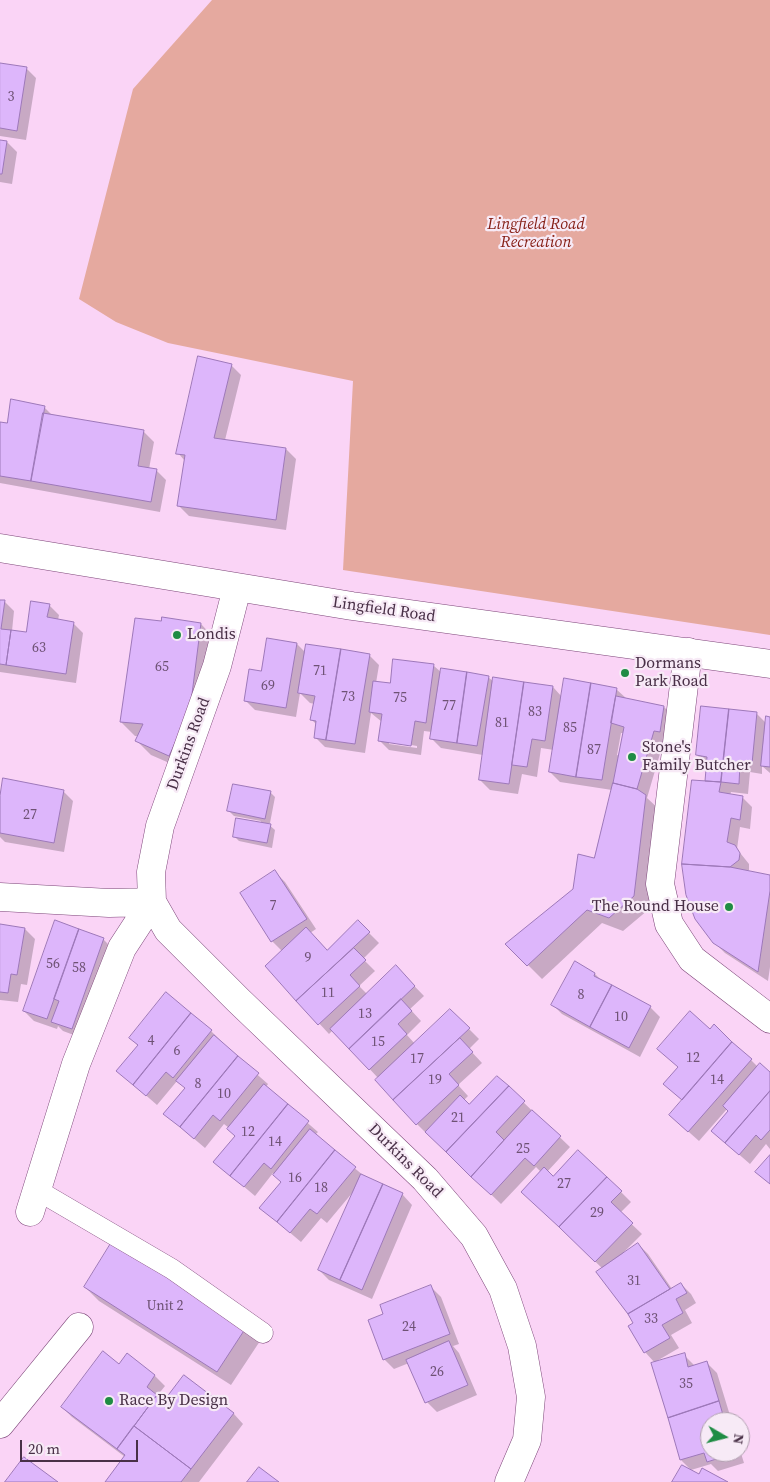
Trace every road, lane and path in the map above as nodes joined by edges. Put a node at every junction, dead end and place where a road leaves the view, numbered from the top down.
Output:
1 (0, 548) edge
2 (237, 588) junction
3 (688, 652) junction
4 (770, 664) edge
5 (0, 897) edge
6 (152, 902) junction
7 (770, 1019) edge
8 (34, 1201) joint
9 (79, 1327) dead end
10 (263, 1333) dead end
11 (1, 1420) edge
12 (509, 1482) edge

1 - 2 street, Lingfield Road
2 - 3 street, Lingfield Road
2 - 6 street, Durkins Road
3 - 4 street, Lingfield Road
3 - 7 street
5 - 6 street
6 - 8 street
6 - 12 street, Durkins Road
8 - 10 lane
9 - 11 street

